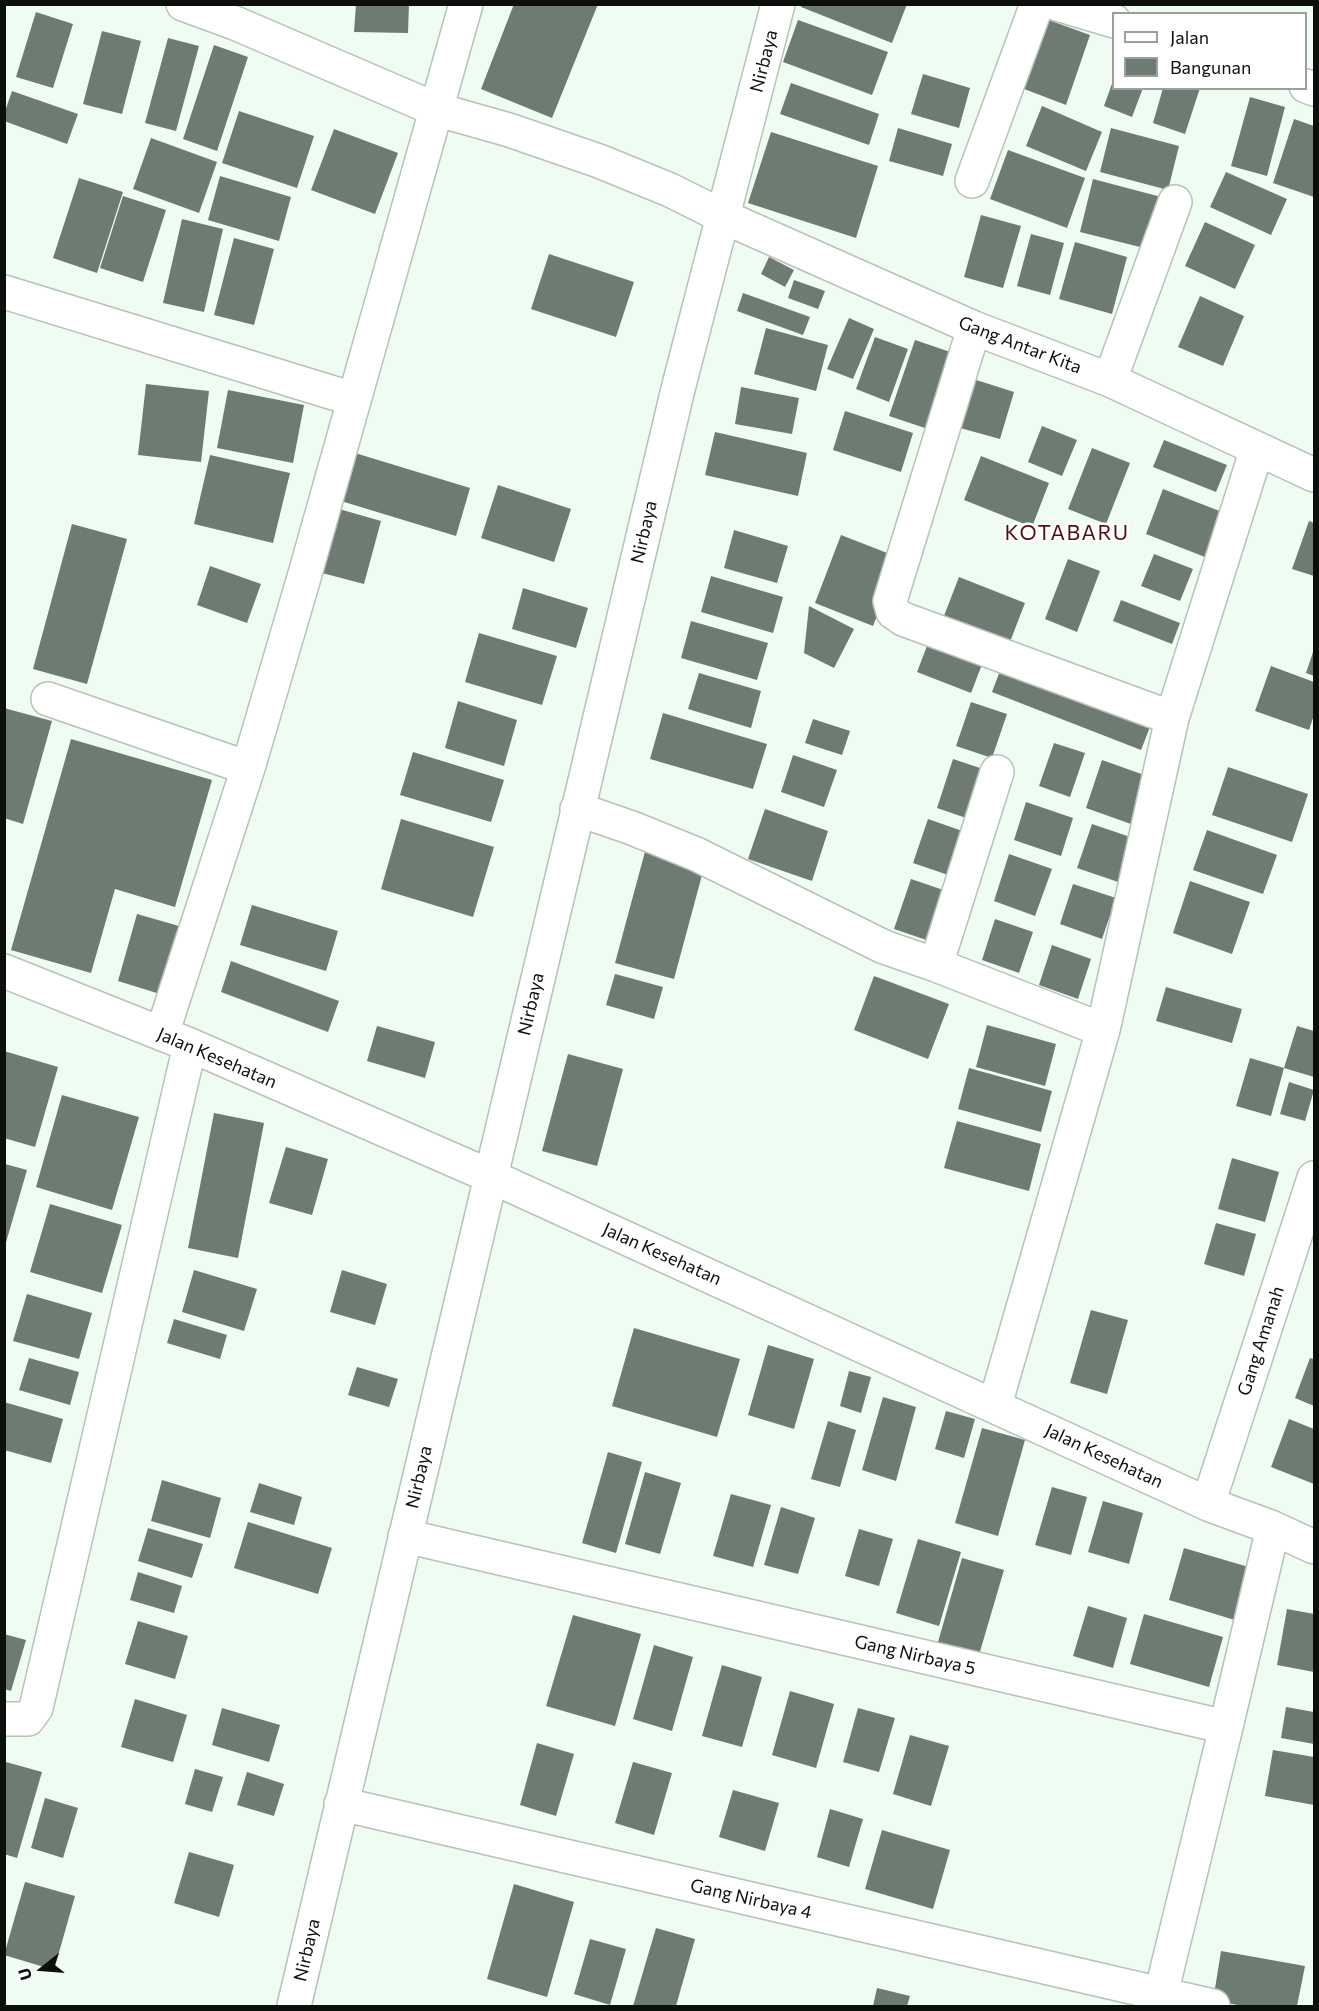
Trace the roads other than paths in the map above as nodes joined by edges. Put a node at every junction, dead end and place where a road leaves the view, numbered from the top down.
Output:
1 (183, 4) edge
2 (466, 4) edge
3 (778, 4) edge
4 (1037, 4) edge
5 (1057, 4) edge
6 (237, 14) edge
7 (1112, 21) edge
8 (435, 109) junction
9 (972, 181) dead end
10 (1175, 202) dead end
11 (724, 217) junction
12 (4, 292) edge
13 (974, 328) junction
14 (1110, 380) junction
15 (353, 399) junction
16 (1257, 449) junction
17 (1314, 475) edge
18 (48, 699) dead end
19 (1172, 718) junction
20 (248, 768) junction
21 (997, 772) dead end
22 (578, 809) junction
23 (936, 965) junction
24 (4, 971) edge
25 (1103, 1030) junction
26 (176, 1039) junction
27 (490, 1176) junction
28 (1314, 1178) edge
29 (995, 1405) junction
30 (1208, 1504) junction
31 (1273, 1528) junction
32 (405, 1536) junction
33 (1314, 1547) edge
34 (4, 1719) edge
35 (1226, 1727) junction
36 (341, 1804) junction
37 (1161, 1994) junction
38 (294, 2007) edge
39 (1214, 2007) edge

1 - 6 street, Gang Antar Kita
2 - 8 street
3 - 11 street, Nirbaya
4 - 9 street
5 - 7 street
6 - 8 street, Gang Antar Kita
8 - 11 street, Gang Antar Kita
8 - 15 street
10 - 14 street
11 - 13 street, Gang Antar Kita
11 - 22 street, Nirbaya
12 - 15 street
13 - 14 street, Gang Antar Kita
13 - 19 street
14 - 16 street, Gang Antar Kita
15 - 20 street
16 - 17 street, Gang Antar Kita
16 - 19 street
18 - 20 street
19 - 25 street
20 - 26 street
21 - 23 street
22 - 23 street
22 - 27 street, Nirbaya
23 - 25 street
24 - 26 street, Jalan Kesehatan
25 - 29 street
26 - 27 street, Jalan Kesehatan
26 - 34 street
27 - 29 street, Jalan Kesehatan
27 - 32 street, Nirbaya
28 - 30 street, Gang Amanah
29 - 30 street, Jalan Kesehatan
30 - 31 street, Jalan Kesehatan
31 - 33 street, Jalan Kesehatan
31 - 35 street
32 - 35 street, Gang Nirbaya 5
32 - 36 street, Nirbaya
35 - 37 street
36 - 37 street, Gang Nirbaya 4
36 - 38 street, Nirbaya
37 - 39 street, Gang Nirbaya 4

